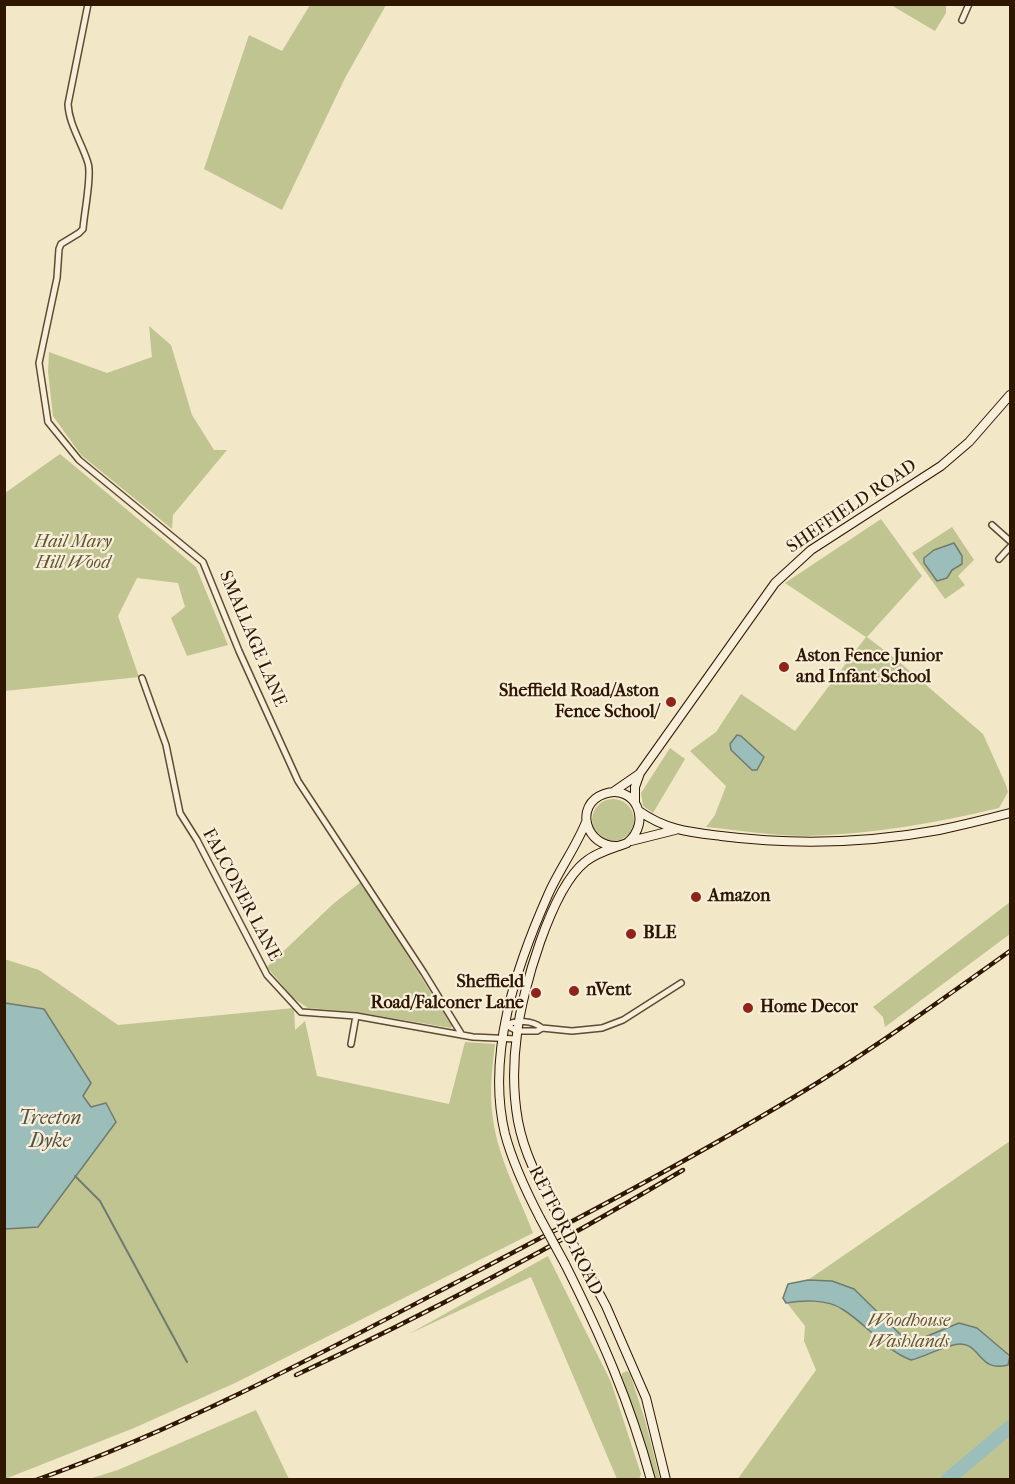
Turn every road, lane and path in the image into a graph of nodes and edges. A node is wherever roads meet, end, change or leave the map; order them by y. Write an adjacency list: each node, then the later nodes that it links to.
1 (88, 4): 24 (street, SMALLAGE LANE)
2 (969, 4): 3 (street)
3 (963, 20)
4 (1011, 395): 10 (main road, SHEFFIELD ROAD)
5 (992, 525): 6 (street)
6 (1011, 541)
7 (1011, 546): 8 (street)
8 (999, 559)
9 (142, 678): 20 (street, FALCONER LANE)
10 (640, 773): 11 (main road, SHEFFIELD ROAD); 12 (main road, SHEFFIELD ROAD)
11 (613, 792): 12 (main road); 15 (main road)
12 (635, 803): 13 (main road)
13 (639, 811): 16 (main road); 17 (main road)
14 (1011, 813): 16 (main road)
15 (586, 822): 18 (main road); 22 (main road, RETFORD ROAD)
16 (675, 830): 17 (main road)
17 (627, 843): 18 (main road)
18 (618, 846): 21 (main road, RETFORD ROAD)
19 (681, 983): 23 (street)
20 (356, 1016): 24 (street, FALCONER LANE); 27 (street)
21 (519, 1021): 22 (street); 23 (street); 25 (main road, RETFORD ROAD)
22 (506, 1025): 25 (street); 26 (main road, RETFORD ROAD)
23 (542, 1028): 25 (street, FALCONER LANE)
24 (462, 1035): 26 (street, FALCONER LANE)
25 (517, 1035): 26 (street, FALCONER LANE); 29 (main road, RETFORD ROAD, bridge)
26 (504, 1038): 28 (main road, RETFORD ROAD, bridge)
27 (351, 1044)
28 (651, 1479)
29 (666, 1479)

